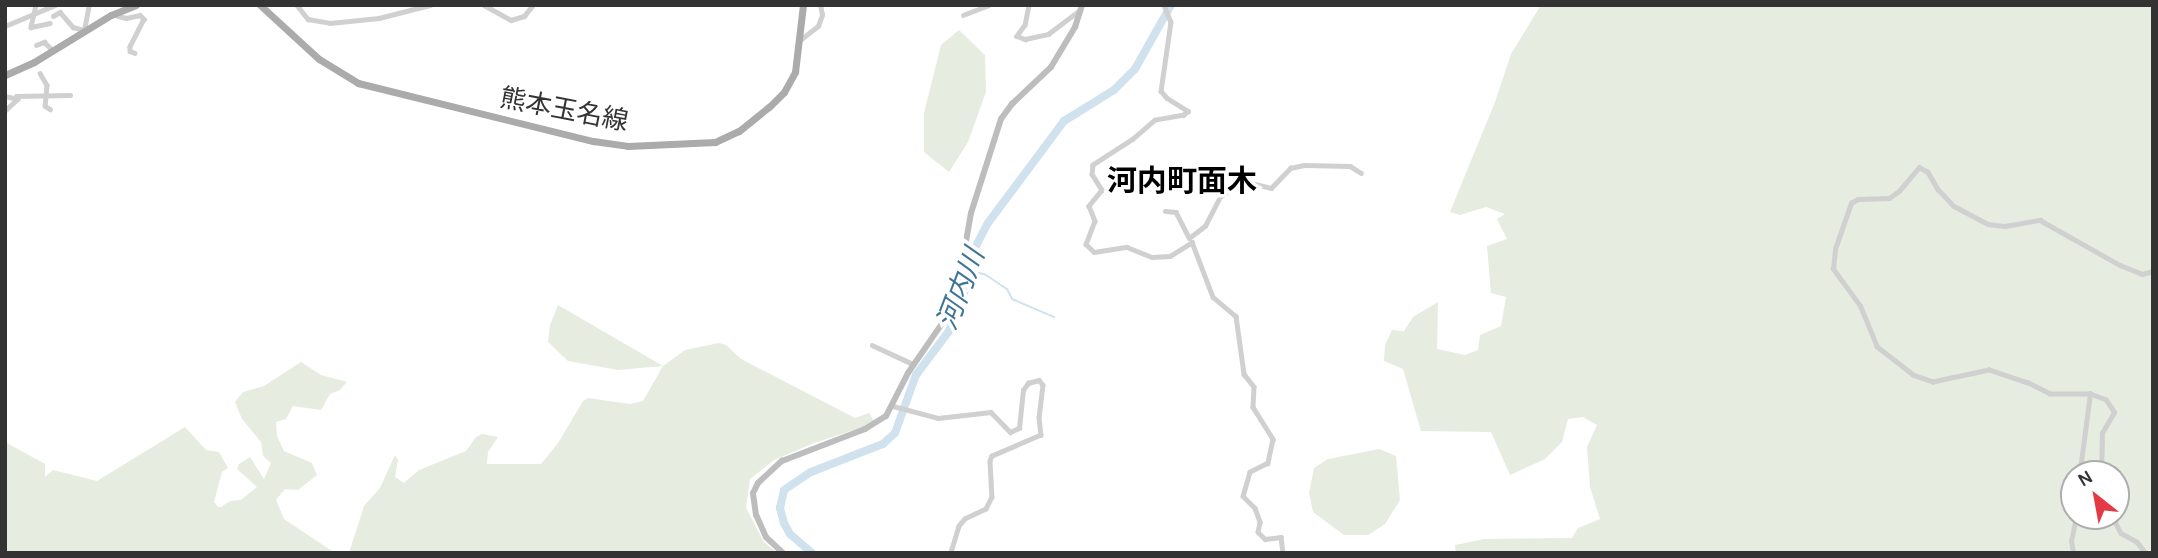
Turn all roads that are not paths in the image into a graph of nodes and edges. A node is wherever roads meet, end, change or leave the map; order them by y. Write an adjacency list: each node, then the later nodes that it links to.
1 (36, 5): 16 (street)
2 (54, 5): 16 (street)
3 (89, 5): 22 (street)
4 (136, 5): 17 (main road)
5 (260, 5): 23 (main road, 熊本玉名線)
6 (297, 5): 7 (street)
7 (430, 5)
8 (484, 5): 9 (street)
9 (533, 5)
10 (803, 5): 23 (main road, 熊本玉名線)
11 (820, 5): 23 (street)
12 (989, 5): 18 (street)
13 (1029, 5): 15 (street)
14 (1164, 6): 37 (street)
15 (1081, 8): 40 (main road)
16 (36, 14): 20 (street); 21 (street)
17 (111, 15): 22 (main road); 26 (street)
18 (963, 15)
19 (53, 16): 22 (street)
20 (50, 23)
21 (5, 26)
22 (84, 30): 25 (main road)
23 (800, 40)
24 (37, 46): 25 (street)
25 (53, 50): 28 (main road)
26 (135, 53)
27 (40, 73): 29 (street)
28 (5, 75)
29 (46, 94): 30 (street); 32 (street); 33 (street)
30 (70, 95)
31 (5, 96): 32 (street)
32 (16, 96): 34 (street)
33 (50, 109)
34 (5, 111)
35 (1361, 173): 37 (street)
36 (1165, 211): 37 (street)
37 (1190, 240): 49 (street)
38 (2153, 271): 41 (street)
39 (872, 345): 40 (street)
40 (913, 364): 42 (main road)
41 (2090, 394): 43 (street); 44 (street)
42 (896, 407): 47 (main road); 48 (street)
43 (2081, 460)
44 (2101, 460)
45 (2073, 530): 50 (street)
46 (2119, 530): 51 (street)
47 (783, 553)
48 (951, 553)
49 (1283, 553)
50 (2073, 553)
51 (2146, 553)

